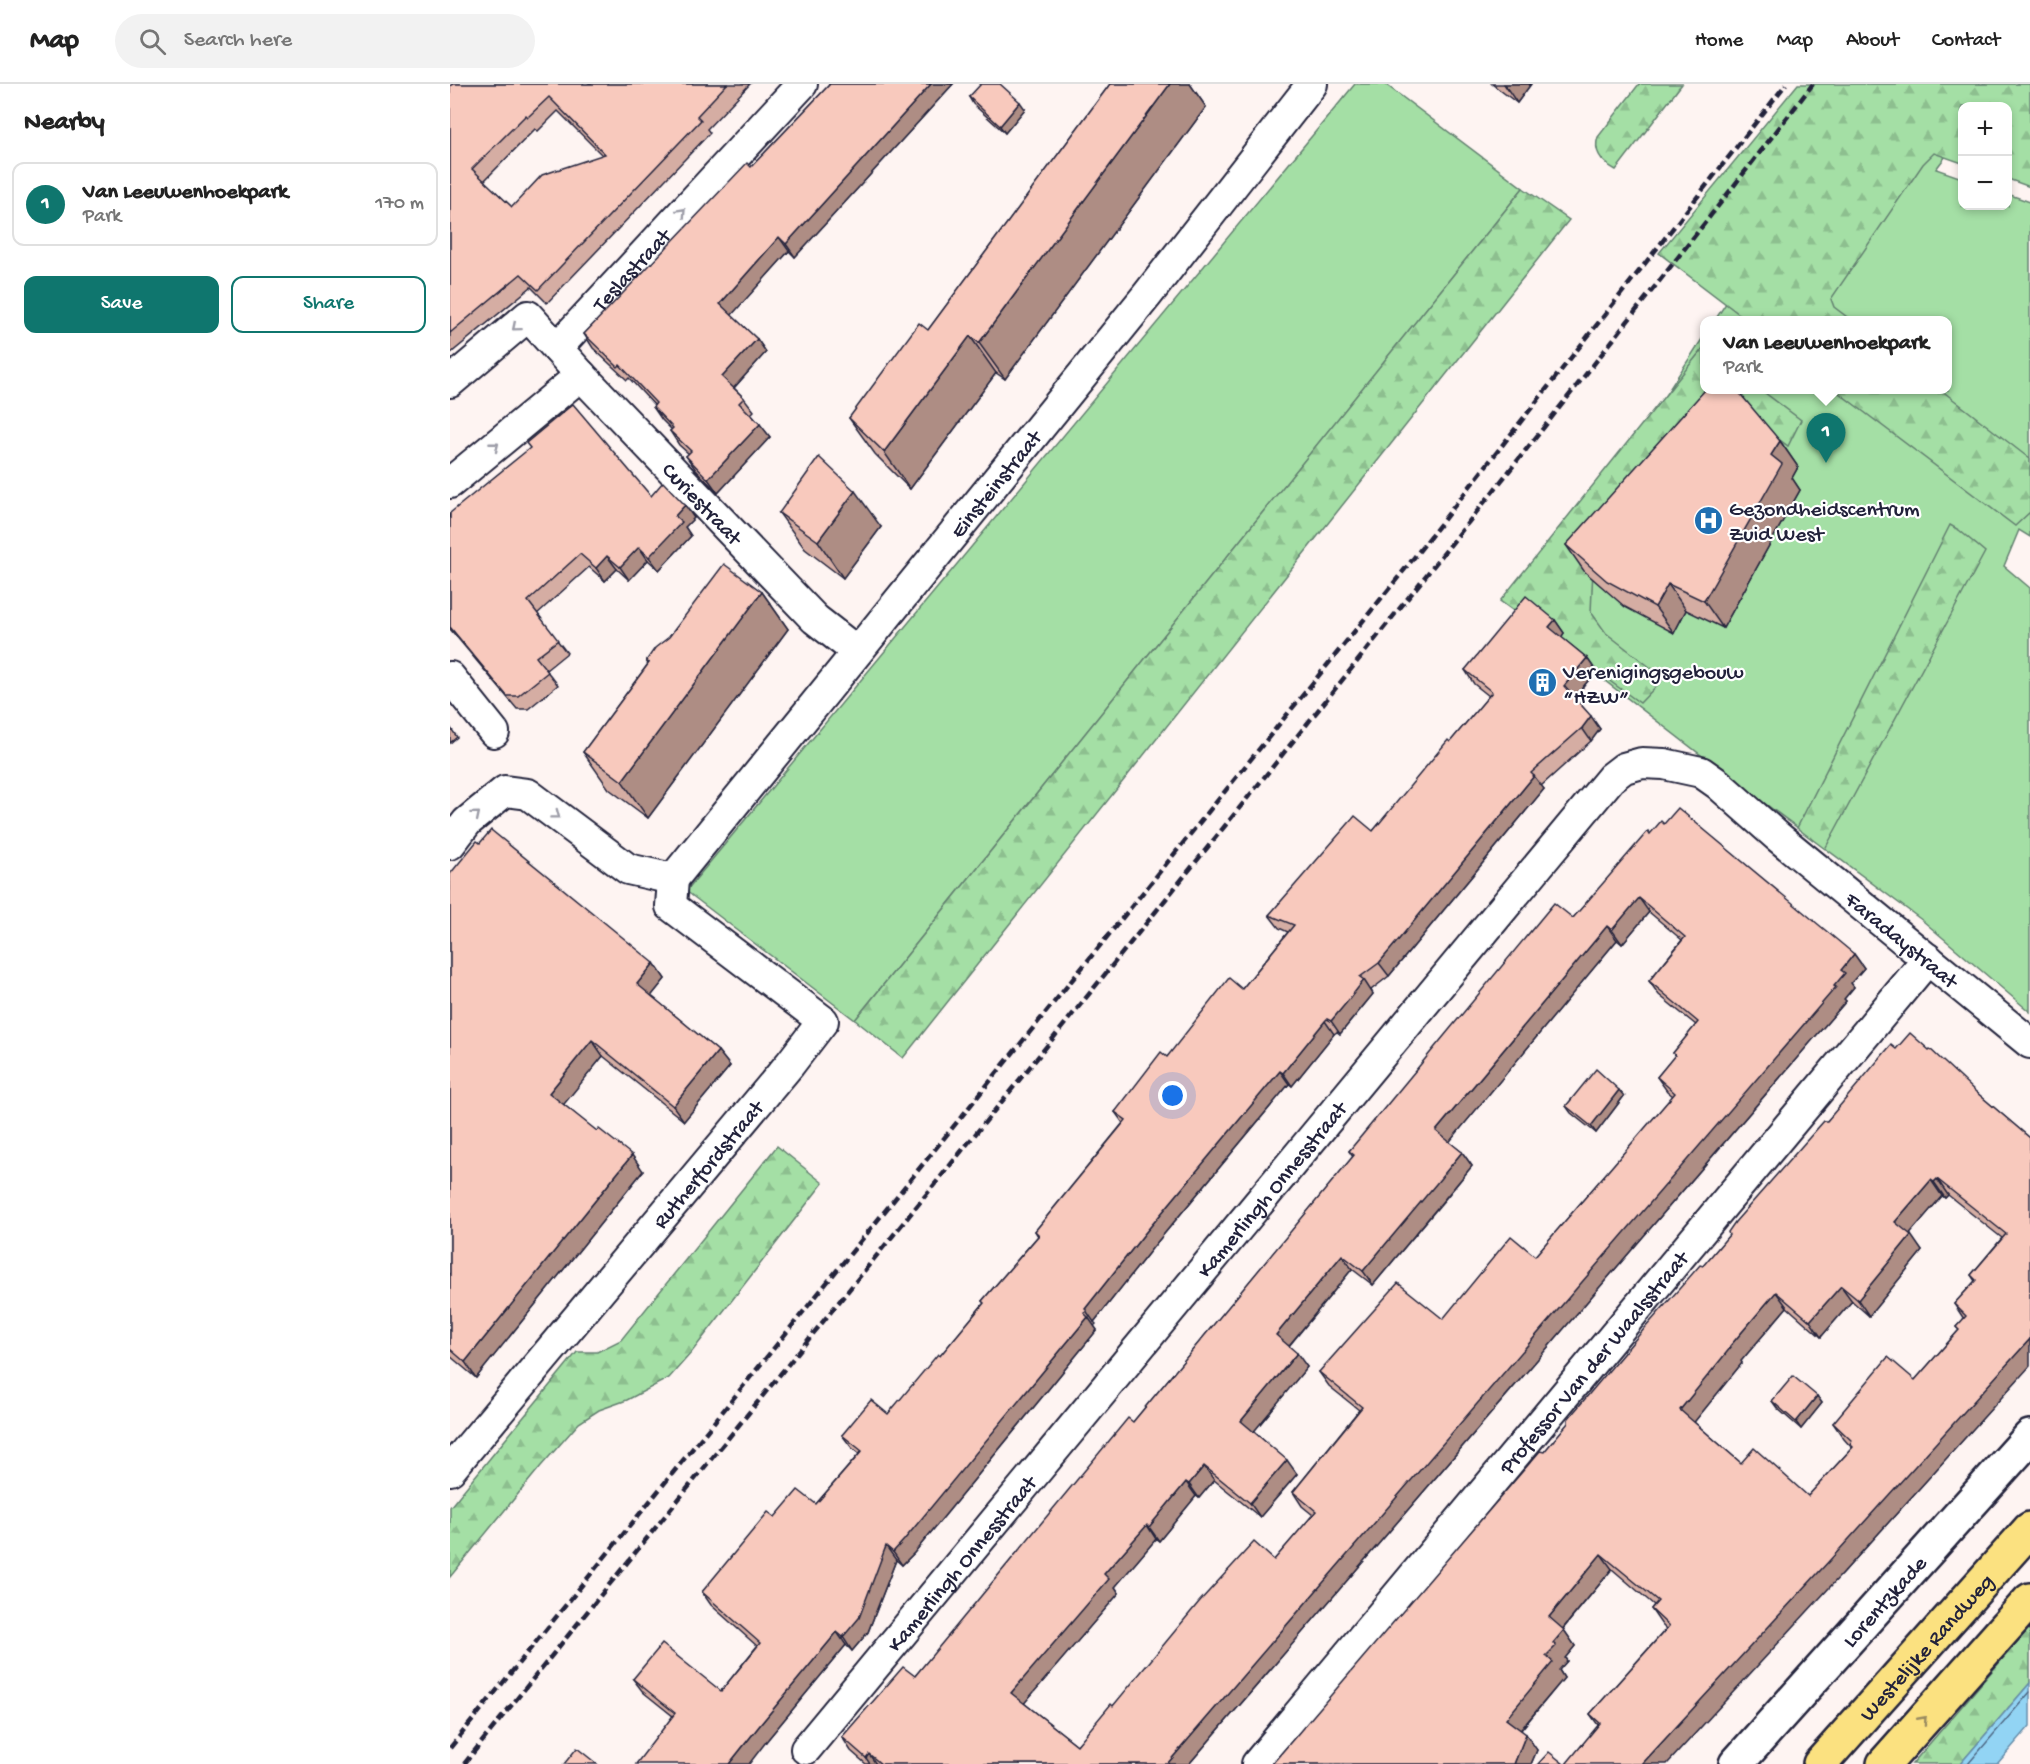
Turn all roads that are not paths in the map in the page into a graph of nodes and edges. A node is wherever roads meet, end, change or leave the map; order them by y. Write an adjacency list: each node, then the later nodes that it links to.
1 (802, 84): 3 (street, Teslastraat, one-way to 1)
2 (1312, 84): 7 (street, Einsteinstraat)
3 (557, 348): 4 (street, Curiestraat); 5 (street, one-way to 5)
4 (581, 375): 6 (street, one-way to 4); 7 (street, Curiestraat)
5 (450, 382)
6 (450, 483)
7 (856, 651): 12 (street, Einsteinstraat)
8 (450, 676): 9 (street)
9 (494, 732)
10 (1777, 836): 13 (street, Faradaystraat); 19 (street, Kamerlingh Onnesstraat)
11 (450, 844): 12 (street, one-way to 12)
12 (673, 879): 16 (street, Rutherfordstraat)
13 (1928, 959): 14 (street, Faradaystraat); 20 (street, Professor Van der Waalsstraat)
14 (2030, 1043)
15 (2030, 1437): 21 (street, Lorentzkade)
16 (450, 1470)
17 (2030, 1529): 22 (main road, Westelijke Randweg)
18 (2030, 1600): 23 (main road, one-way to 18)
19 (809, 1759)
20 (1257, 1764)
21 (1736, 1764)
22 (1821, 1764)
23 (1884, 1764)

